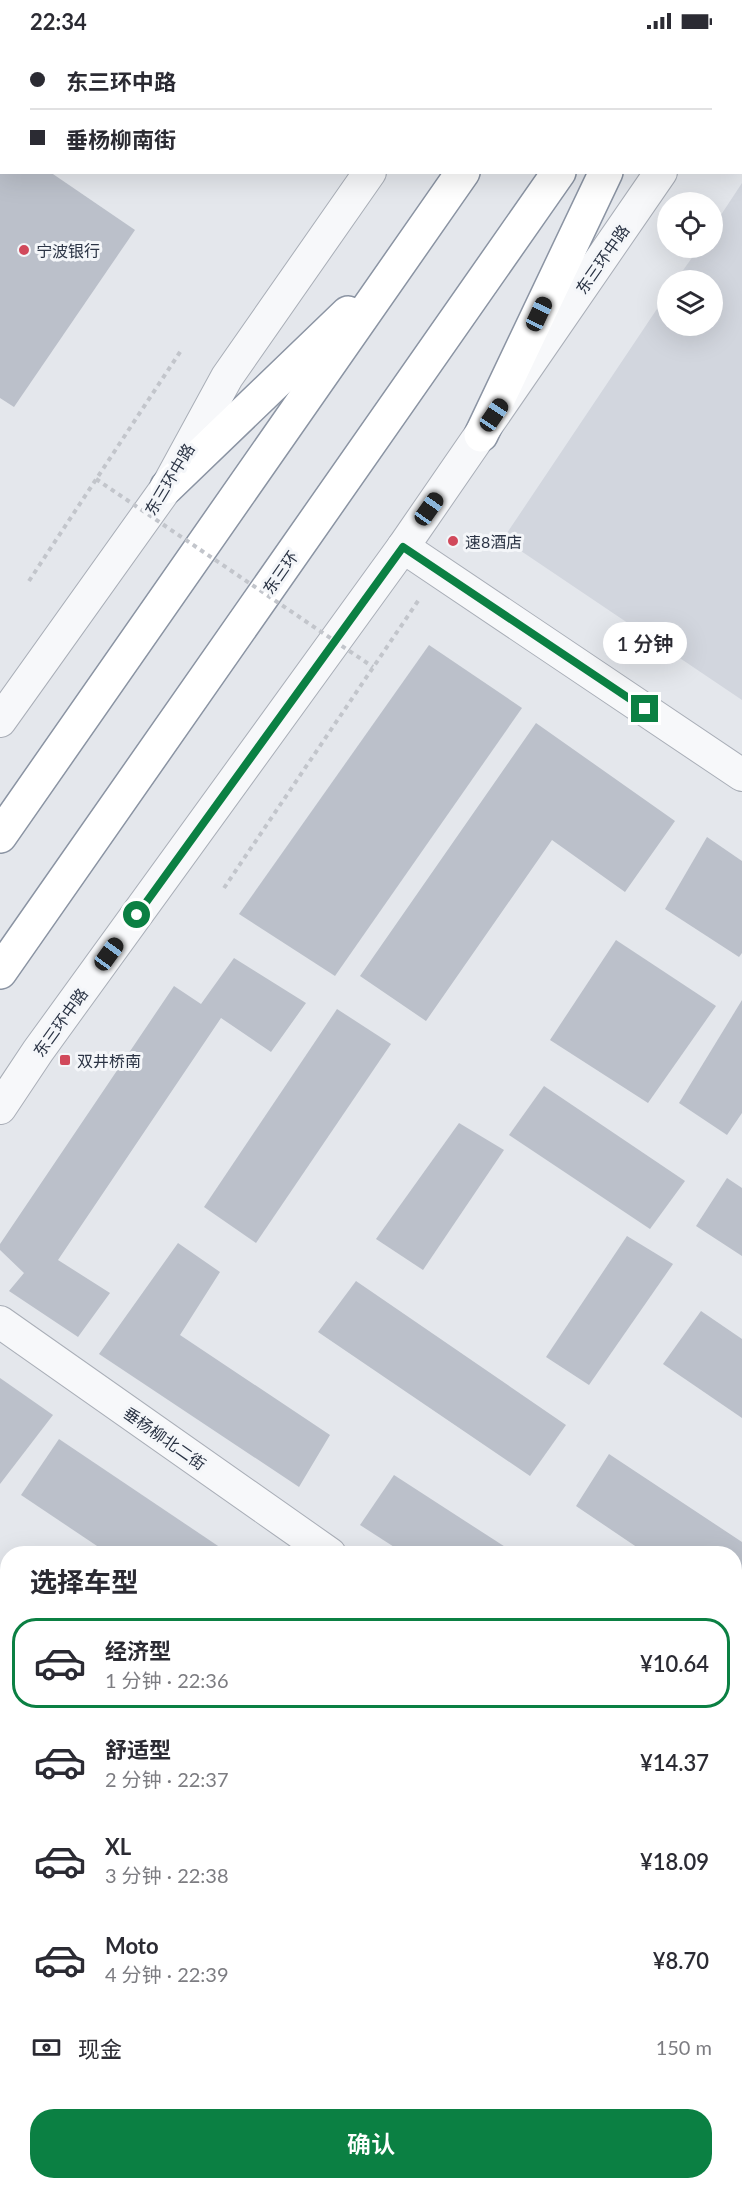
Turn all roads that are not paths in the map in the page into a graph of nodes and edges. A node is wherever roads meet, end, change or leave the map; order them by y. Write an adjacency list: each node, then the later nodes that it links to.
1 (369, 174): 8 (street, 东三环中路)
2 (462, 174): 6 (highway)
3 (558, 174): 13 (highway, 东三环)
4 (605, 174): 7 (highway)
5 (660, 174): 7 (street, 东三环中路)
6 (401, 261): 8 (highway); 12 (highway)
7 (481, 435): 9 (street, 东三环中路)
8 (167, 487): 10 (street, 东三环中路)
9 (403, 547): 11 (street); 14 (street, 东三环中路)
10 (0, 721)
11 (742, 775)
12 (0, 836)
13 (0, 972)
14 (0, 1108)
15 (0, 1322): 16 (street, 垂杨柳北二街)
16 (319, 1546)

